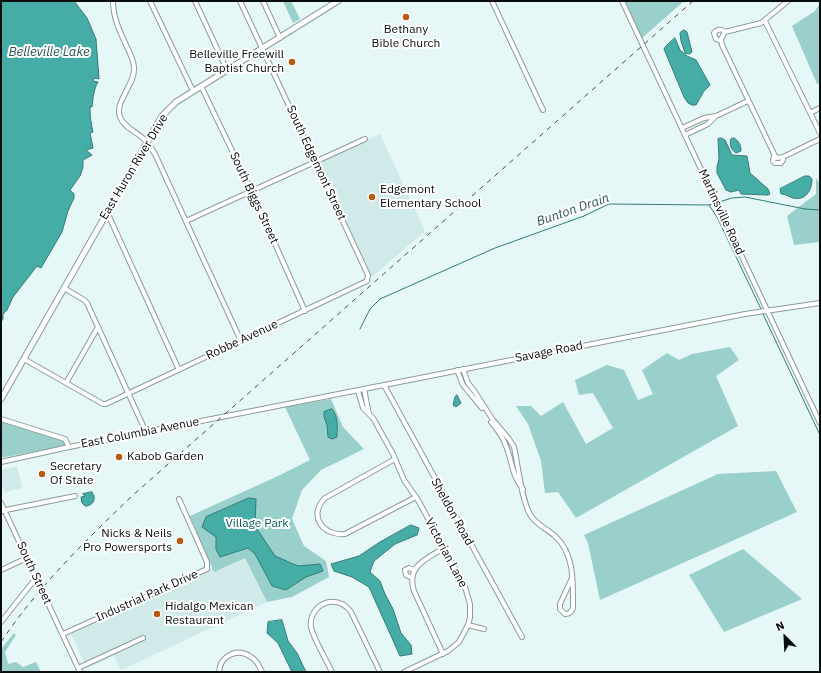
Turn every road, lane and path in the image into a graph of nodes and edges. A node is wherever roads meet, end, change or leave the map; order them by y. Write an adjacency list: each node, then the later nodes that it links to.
1 (113, 1): 28 (street)
2 (150, 1): 17 (street)
3 (195, 1): 15 (street)
4 (240, 1): 14 (street, South Edgemont Street)
5 (263, 1): 12 (street)
6 (338, 1): 12 (main road, East Huron River Drive)
7 (492, 1): 20 (street)
8 (622, 1): 23 (street, Martinsville Road)
9 (788, 1): 10 (street)
10 (765, 21): 11 (street); 21 (street)
11 (725, 32): 13 (street); 13 (street)
12 (280, 38): 14 (main road, East Huron River Drive)
13 (721, 41): 18 (street)
14 (262, 48): 15 (main road, East Huron River Drive); 29 (street, South Edgemont Street)
15 (227, 70): 16 (main road, East Huron River Drive)
16 (201, 86): 17 (main road, East Huron River Drive); 30 (street, South Biggs Street)
17 (193, 92): 28 (main road, East Huron River Drive)
18 (748, 101): 22 (street); 27 (street)
19 (820, 108): 21 (street)
20 (543, 110)
21 (810, 112): 24 (street)
22 (716, 116): 23 (street); 25 (street)
23 (682, 128): 25 (street, Martinsville Road)
24 (820, 133)
25 (685, 135): 36 (street, Martinsville Road)
26 (365, 139): 29 (street)
27 (820, 139)
28 (147, 142): 31 (main road, East Huron River Drive); 32 (street)
29 (315, 162): 30 (street); 33 (street, South Edgemont Street)
30 (251, 192): 32 (street); 37 (street, South Biggs Street)
31 (107, 212): 34 (main road, East Huron River Drive); 42 (street)
32 (186, 221): 39 (street)
33 (368, 279): 37 (street, Robbe Avenue)
34 (64, 288): 38 (street); 40 (main road, East Huron River Drive)
35 (820, 303): 36 (street, Savage Road)
36 (767, 310): 41 (street, Savage Road); 54 (street, Martinsville Road)
37 (305, 311): 39 (street, Robbe Avenue)
38 (98, 327): 44 (street); 48 (street)
39 (241, 341): 42 (street, Robbe Avenue)
40 (24, 359): 44 (street); 49 (main road, East Huron River Drive)
41 (464, 369): 43 (street, Savage Road); 52 (street)
42 (179, 370): 48 (street, Robbe Avenue)
43 (457, 370): 45 (street, Savage Road); 52 (street)
44 (66, 383): 48 (street, Robbe Avenue)
45 (384, 385): 46 (street, Savage Road); 78 (street, Sheldon Road)
46 (364, 389): 47 (street, Savage Road); 51 (street, Victorian Lane)
47 (358, 390): 50 (street, Savage Road); 51 (street, Victorian Lane)
48 (128, 394): 55 (street)
49 (1, 399)
50 (279, 406): 55 (street, East Columbia Avenue)
51 (369, 414): 58 (street, Victorian Lane)
52 (487, 414): 57 (street); 59 (street)
53 (1, 419): 56 (street)
54 (820, 423)
55 (146, 432): 56 (street, East Columbia Avenue)
56 (70, 447): 60 (street, East Columbia Avenue)
57 (516, 458): 59 (street); 61 (street)
58 (395, 459): 63 (street, Victorian Lane); 63 (street)
59 (510, 459): 61 (street)
60 (1, 462)
61 (523, 489): 73 (street)
62 (75, 496): 66 (street)
63 (416, 497): 67 (street, Victorian Lane)
64 (179, 499): 77 (street, Industrial Park Drive)
65 (1, 503): 66 (street, South Street)
66 (3, 510): 68 (street, South Street)
67 (444, 548): 70 (street); 75 (street, Victorian Lane)
68 (27, 558): 69 (street); 71 (street, South Street)
69 (1, 570)
70 (415, 570): 72 (street); 72 (street)
71 (36, 578): 74 (street); 77 (street, South Street)
72 (412, 578): 80 (street)
73 (572, 578): 73 (street)
74 (1, 622)
75 (468, 625): 76 (street); 80 (street, Victorian Lane)
76 (484, 629)
77 (63, 634): 81 (street, South Street)
78 (522, 637)
79 (143, 638): 81 (street)
80 (443, 654): 86 (street, Victorian Lane)
81 (79, 670)
82 (219, 672): 83 (street)
83 (262, 672)
84 (332, 672): 85 (street)
85 (380, 672)
86 (404, 672)

